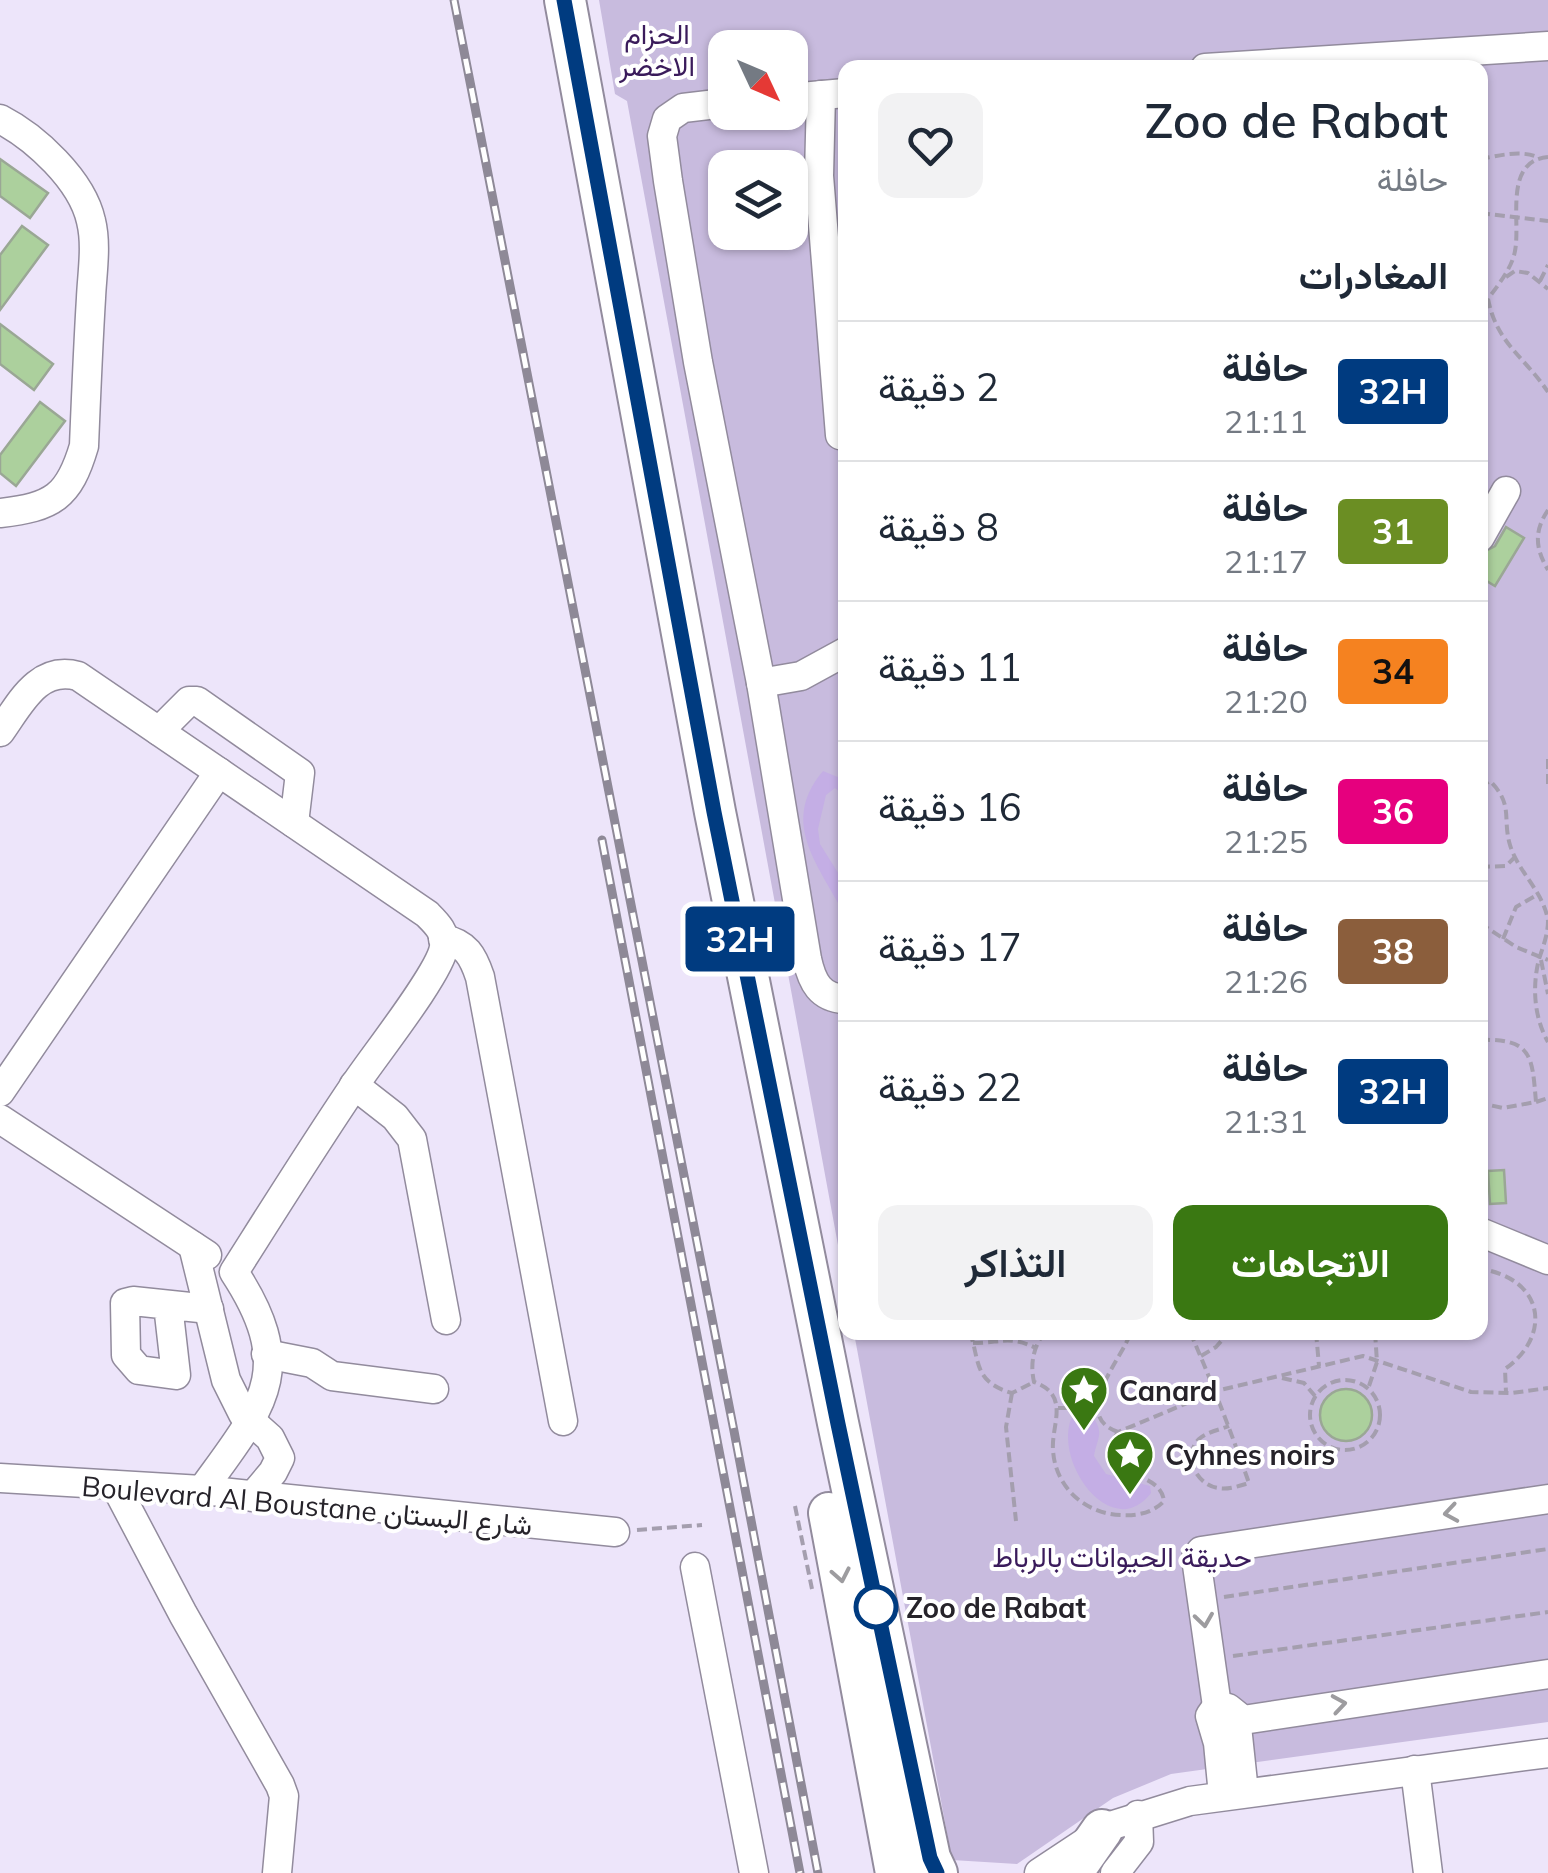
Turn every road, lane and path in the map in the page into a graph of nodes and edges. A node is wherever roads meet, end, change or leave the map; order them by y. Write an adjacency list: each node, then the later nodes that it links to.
1 (547, 0): 110 (highway, one-way to 110)
2 (564, 0): 118 (highway)
3 (1548, 46): 4 (street)
4 (1329, 60)
5 (833, 94): 6 (street); 22 (street)
6 (808, 96)
7 (708, 105): 29 (street)
8 (0, 119): 25 (street)
9 (1548, 157): 11 (path)
10 (1488, 158): 11 (path)
11 (1539, 158): 13 (path)
12 (1488, 214): 13 (path)
13 (1518, 217): 14 (path); 17 (path)
14 (1548, 221)
15 (1546, 267): 16 (path); 18 (path)
16 (1528, 273): 17 (path); 18 (path)
17 (1502, 280): 20 (path)
18 (1540, 281): 19 (path)
19 (1548, 290)
20 (1488, 300): 21 (path)
21 (1548, 392)
22 (838, 409)
23 (1506, 492): 26 (street)
24 (1548, 510): 27 (path)
25 (0, 513)
26 (1488, 523)
27 (1548, 570)
28 (838, 656): 29 (street)
29 (761, 683): 46 (street)
30 (159, 731): 31 (street); 33 (street); 36 (street)
31 (0, 732)
32 (1548, 759): 35 (path)
33 (218, 772): 36 (street); 50 (street)
34 (1488, 782): 37 (path)
35 (1548, 785)
36 (294, 823): 41 (street)
37 (1515, 856): 38 (path); 39 (path)
38 (1488, 867)
39 (1537, 894): 42 (path); 43 (path)
40 (1488, 929): 42 (path)
41 (444, 939): 49 (street); 88 (street)
42 (1503, 939): 43 (path)
43 (1540, 957): 44 (path); 45 (path); 48 (path)
44 (1548, 960)
45 (1548, 994)
46 (838, 997)
47 (1488, 1041): 52 (path)
48 (1548, 1042)
49 (354, 1085): 59 (street); 62 (street)
50 (0, 1092)
51 (1548, 1098): 52 (path)
52 (1536, 1102): 53 (path)
53 (1488, 1105)
54 (0, 1119): 56 (street)
55 (1488, 1235): 57 (street)
56 (193, 1246): 59 (street); 61 (street)
57 (1548, 1260)
58 (1491, 1271): 84 (path)
59 (234, 1272): 73 (street)
60 (168, 1304): 61 (street)
61 (210, 1309): 89 (street)
62 (446, 1320)
63 (989, 1340): 71 (path)
64 (1018, 1340): 72 (path)
65 (1040, 1340): 72 (path)
66 (1128, 1340): 87 (path)
67 (1193, 1340): 74 (path)
68 (1222, 1340): 74 (path)
69 (1316, 1340): 76 (path)
70 (1376, 1340): 75 (path)
71 (974, 1342): 83 (path)
72 (1036, 1348): 78 (path)
73 (266, 1354): 81 (street); 89 (street)
74 (1200, 1356): 82 (path)
75 (1378, 1362): 76 (path); 79 (path); 84 (path)
76 (1318, 1366): 77 (path)
77 (1278, 1377): 82 (path); 85 (path)
78 (1034, 1382): 83 (path); 86 (path)
79 (1368, 1388): 85 (path); 85 (path)
80 (1548, 1388): 84 (path)
81 (434, 1390)
82 (1216, 1390): 90 (path); 91 (path)
83 (1012, 1393): 98 (path)
84 (1506, 1393)
85 (1316, 1396)
86 (1058, 1408): 87 (path); 91 (path)
87 (1097, 1408): 91 (path)
88 (563, 1421)
89 (251, 1423): 94 (street); 95 (street)
90 (1229, 1426): 90 (path)
91 (1118, 1432)
92 (0, 1478): 93 (street, Boulevard Al Boustane شارع البستان)
93 (115, 1485): 94 (street, Boulevard Al Boustane شارع البستان); 114 (street)
94 (202, 1490): 95 (street, Boulevard Al Boustane شارع البستان)
95 (252, 1497): 100 (street, Boulevard Al Boustane شارع البستان)
96 (1548, 1500): 108 (street, one-way to 108)
97 (795, 1506): 104 (path)
98 (1016, 1520)
99 (702, 1524): 100 (path)
100 (615, 1532)
101 (1548, 1549): 103 (path)
102 (695, 1567): 115 (street)
103 (1215, 1598)
104 (814, 1600)
105 (1548, 1612): 106 (path)
106 (1223, 1658)
107 (1548, 1674): 108 (street, one-way to 107)
108 (1226, 1714): 112 (street)
109 (1548, 1753): 111 (street)
110 (875, 1759): 116 (highway); 117 (highway)
111 (1415, 1770): 112 (street); 121 (street)
112 (1234, 1794): 113 (street)
113 (1088, 1849): 119 (street); 120 (street)
114 (277, 1873)
115 (754, 1873)
116 (896, 1873)
117 (918, 1873)
118 (937, 1873)
119 (1039, 1873)
120 (1115, 1873)
121 (1428, 1873)

